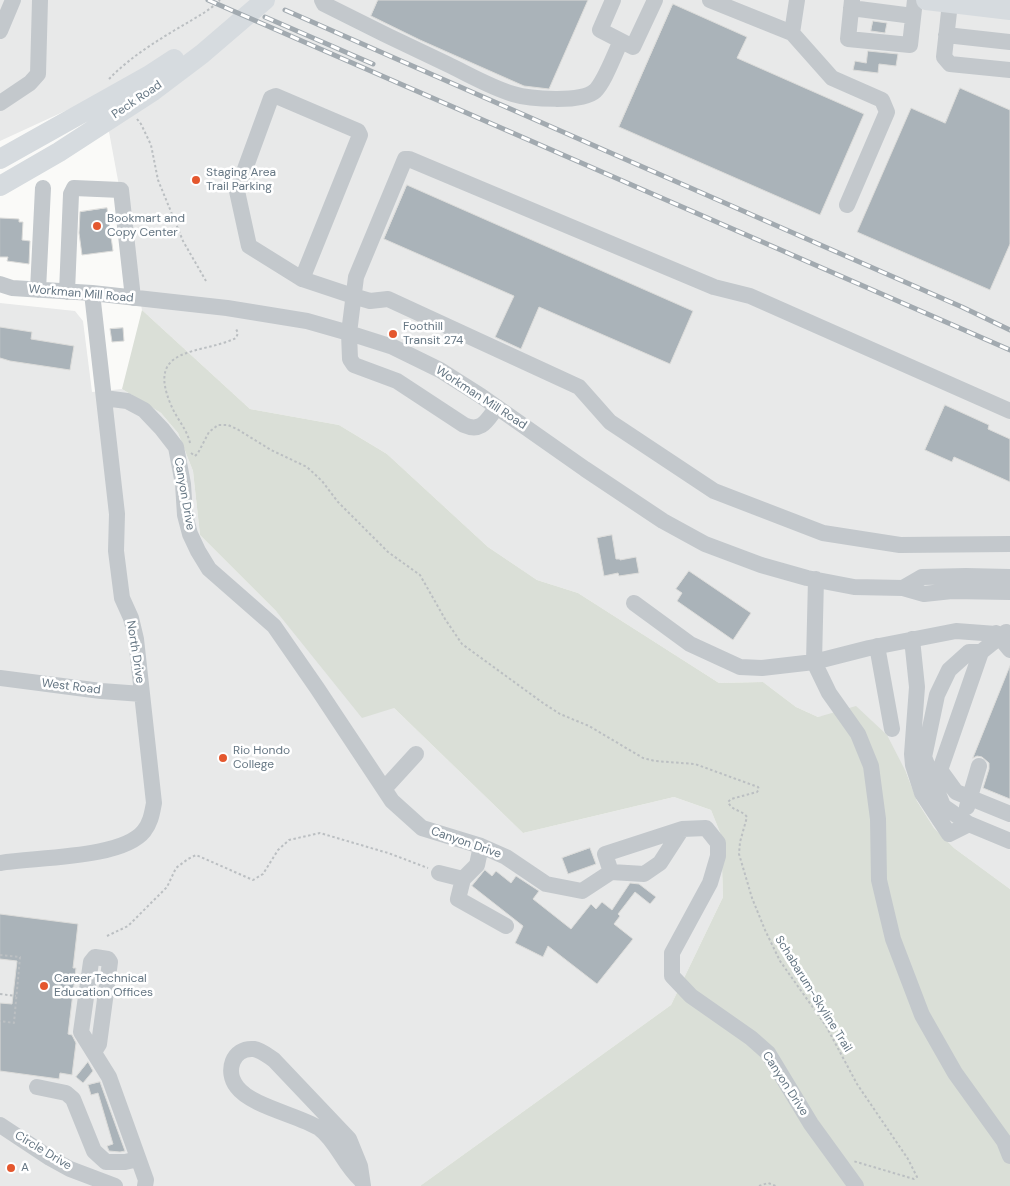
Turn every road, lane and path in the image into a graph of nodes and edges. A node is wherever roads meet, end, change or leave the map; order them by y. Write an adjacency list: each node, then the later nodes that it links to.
1 (13, 0): 15 (street)
2 (40, 0): 22 (street)
3 (220, 0): 21 (path)
4 (246, 0): 24 (main road, Peck Road)
5 (264, 0): 25 (main road, Peck Road)
6 (322, 0): 18 (street)
7 (613, 0): 18 (street)
8 (655, 0): 18 (street)
9 (710, 0): 16 (street)
10 (797, 0): 16 (street)
11 (938, 1): 13 (main road); 17 (street)
12 (851, 4): 14 (street); 14 (street)
13 (1005, 6)
14 (914, 8)
15 (0, 31)
16 (792, 33): 27 (street)
17 (946, 35): 19 (street); 20 (street)
18 (621, 41)
19 (1010, 42)
20 (1010, 70)
21 (106, 82)
22 (0, 103)
23 (134, 115): 29 (path)
24 (0, 159)
25 (0, 186)
26 (43, 188): 31 (street)
27 (847, 205)
28 (302, 279): 28 (street); 34 (street)
29 (206, 281)
30 (0, 284): 31 (street, Workman Mill Road)
31 (38, 290): 32 (street, Workman Mill Road)
32 (67, 292): 33 (street, Workman Mill Road); 35 (street)
33 (92, 293): 35 (street, Workman Mill Road); 38 (street, North Drive)
34 (353, 296): 37 (street); 40 (street); 41 (street)
35 (133, 298): 37 (street, Workman Mill Road)
36 (236, 329): 78 (path, Schabarum-Skyline Trail)
37 (349, 333): 39 (street, Workman Mill Road); 39 (street)
38 (104, 398): 53 (street, North Drive); 57 (street, Canyon Drive)
39 (497, 407): 43 (street, Workman Mill Road)
40 (1010, 411)
41 (1010, 544)
42 (1010, 577): 44 (street, Workman Mill Road)
43 (816, 579): 44 (street, Workman Mill Road); 51 (street)
44 (903, 588): 45 (street, Workman Mill Road)
45 (1010, 592)
46 (634, 603): 51 (street)
47 (1003, 637): 48 (street); 50 (street)
48 (912, 639): 49 (street); 59 (street)
49 (877, 646): 51 (street); 54 (street)
50 (981, 652): 58 (street); 59 (street)
51 (814, 662): 76 (street)
52 (0, 678): 53 (street, West Road)
53 (142, 694): 63 (street, North Drive)
54 (892, 729)
55 (416, 754): 57 (street)
56 (979, 766): 59 (street)
57 (384, 789): 62 (street, Canyon Drive)
58 (1010, 814)
59 (967, 819): 61 (street)
60 (682, 829): 64 (street); 64 (street); 84 (street, Canyon Drive)
61 (1010, 841)
62 (481, 846): 64 (street, Canyon Drive); 66 (street)
63 (0, 863)
64 (611, 872)
65 (439, 873): 66 (street); 68 (path)
66 (463, 879): 67 (street)
67 (506, 926)
68 (107, 936)
69 (0, 956): 71 (path)
70 (0, 994): 71 (path)
71 (16, 996): 72 (path)
72 (0, 1020)
73 (94, 1052): 73 (street); 77 (street)
74 (37, 1087): 77 (street)
75 (0, 1125): 80 (street, Circle Drive)
76 (1010, 1156)
77 (138, 1159): 81 (street)
78 (847, 1160)
79 (362, 1184): 79 (street)
80 (115, 1186)
81 (145, 1186)
82 (759, 1186): 83 (path)
83 (776, 1186)
84 (856, 1186)

